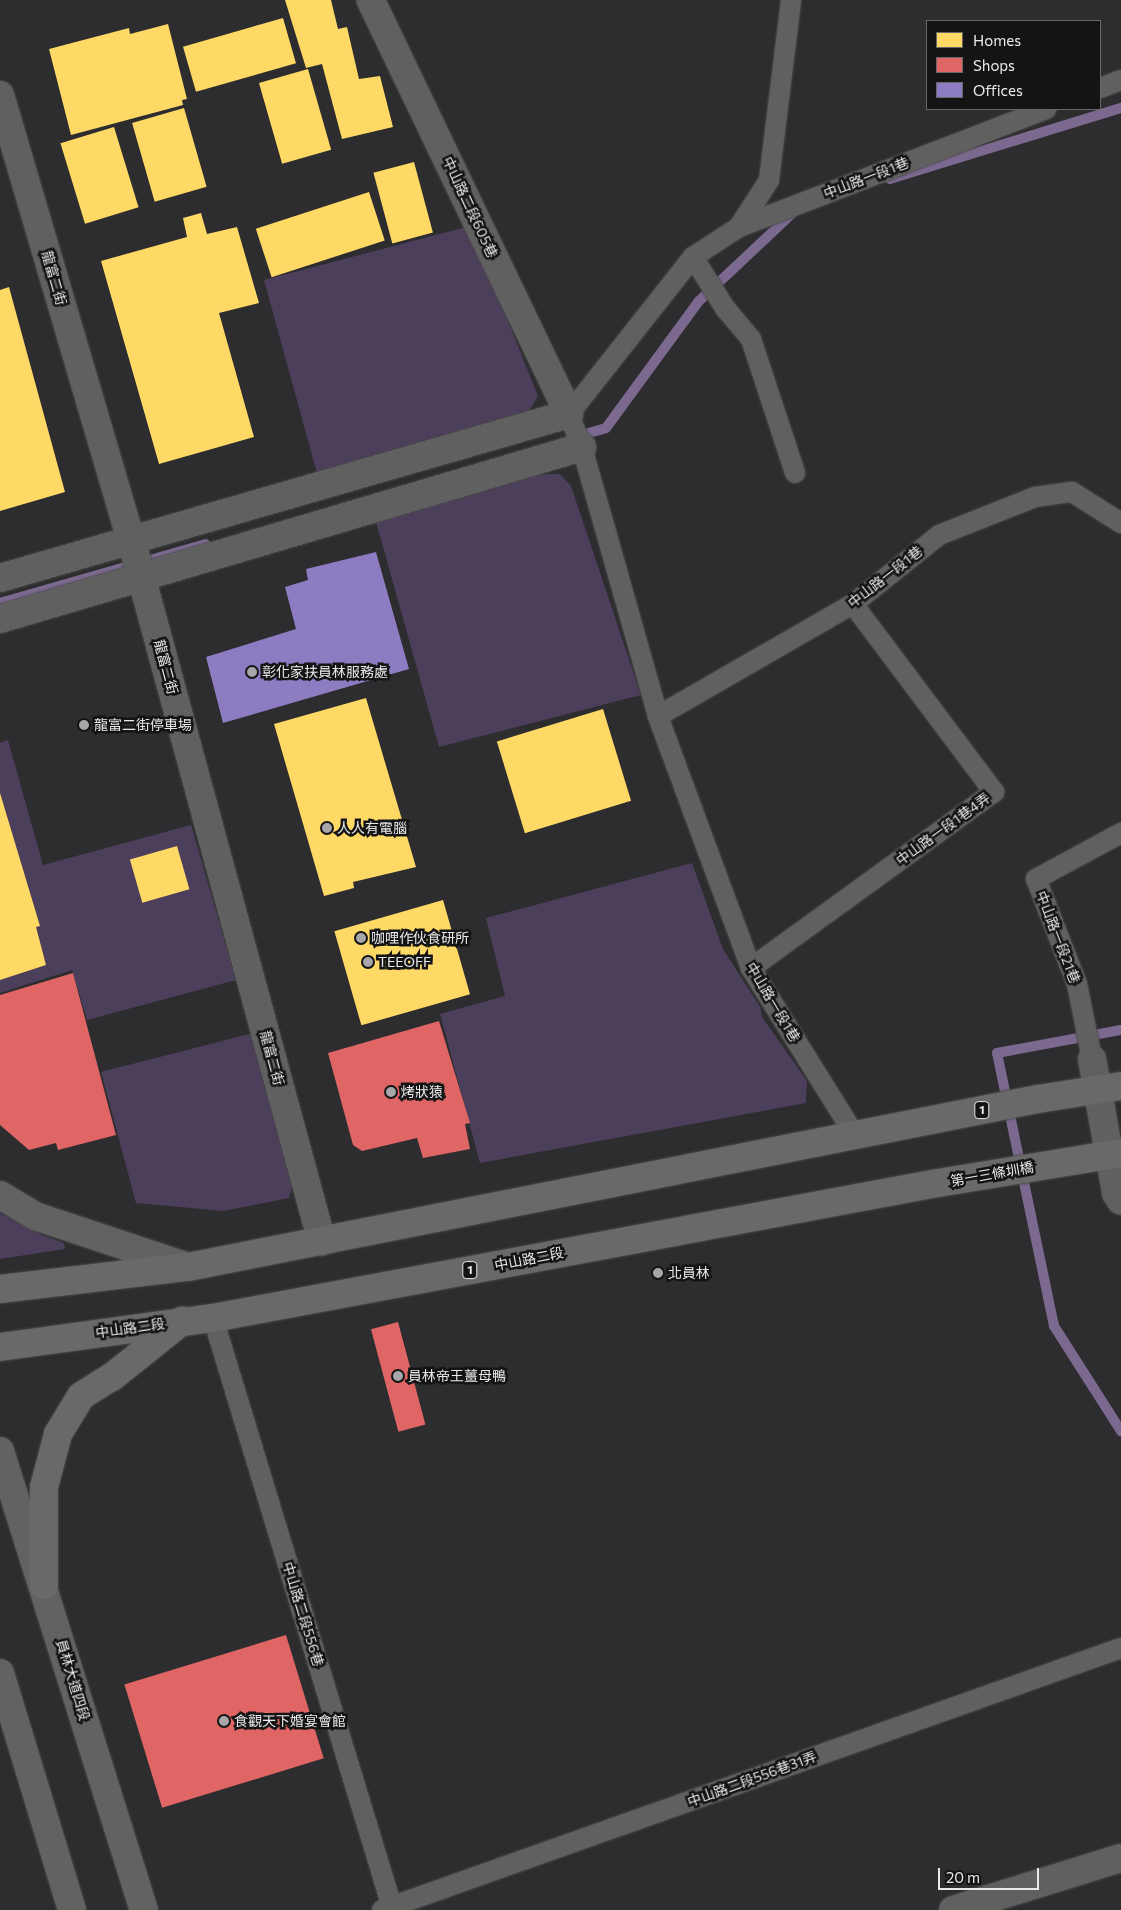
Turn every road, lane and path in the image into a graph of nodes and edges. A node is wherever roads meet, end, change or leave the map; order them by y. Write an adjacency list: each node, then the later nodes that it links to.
1 (371, 0): 9 (street, 中山路二段605巷)
2 (791, 0): 7 (lane)
3 (1121, 80): 4 (lane)
4 (1101, 88)
5 (0, 95): 13 (street, 龍富二街)
6 (1043, 110): 7 (lane, 中山路一段1巷)
7 (739, 226): 8 (lane, 中山路一段1巷)
8 (693, 257): 9 (lane, 中山路一段1巷); 11 (lane)
9 (569, 414): 10 (lane, 中山路一段1巷); 13 (street)
10 (582, 447): 14 (street); 18 (lane, 中山路一段1巷)
11 (795, 473)
12 (1121, 523): 16 (lane, 中山路一段1巷)
13 (131, 539): 14 (street, 龍富二街); 15 (street)
14 (141, 575): 17 (street); 28 (street, 龍富二街)
15 (0, 578)
16 (853, 604): 18 (lane, 中山路一段1巷); 20 (lane, 中山路一段1巷4弄)
17 (0, 619)
18 (658, 716): 20 (lane, 中山路一段1巷)
19 (1121, 833): 21 (lane, 中山路一段21巷)
20 (751, 968): 23 (lane, 中山路一段1巷)
21 (1092, 1059): 22 (street, 中山路一段21巷)
22 (1110, 1088): 23 (main road, 1); 24 (street, 中山路一段21巷)
23 (856, 1137): 28 (main road, 1)
24 (1115, 1154): 25 (main road, 第一三條圳橋 / 1); 27 (street, 中山路一段21巷)
25 (938, 1183): 31 (main road, 中山路二段 / 1)
26 (0, 1195): 29 (main road)
27 (1121, 1201)
28 (322, 1242): 29 (main road, 1)
29 (188, 1267): 30 (main road, 1)
30 (0, 1289)
31 (213, 1318): 32 (main road, 中山路二段 / 1); 39 (lane, 中山路二段556巷)
32 (185, 1319): 33 (main road, 中山路二段 / 1); 35 (main road)
33 (0, 1347)
34 (0, 1451): 35 (main road, 員林大道四段)
35 (44, 1585): 41 (main road, 員林大道四段)
36 (1121, 1648): 39 (lane, 中山路二段556巷31弄)
37 (0, 1674): 40 (main road)
38 (1121, 1858): 42 (street)
39 (389, 1909)
40 (72, 1910)
41 (144, 1910)
42 (953, 1910)

